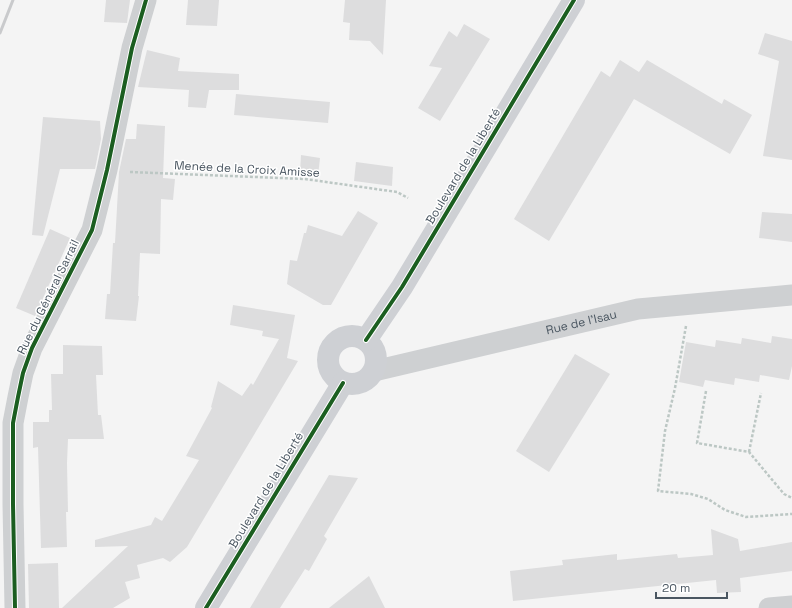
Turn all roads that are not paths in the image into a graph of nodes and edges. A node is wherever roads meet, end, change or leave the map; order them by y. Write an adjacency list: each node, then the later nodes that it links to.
1 (146, 0): 8 (street, Rue du Général Sarrail)
2 (574, 0): 4 (main road, Boulevard de la Liberté)
3 (792, 295): 5 (street, Rue de l'Isau)
4 (366, 340): 5 (main road); 6 (main road)
5 (374, 371): 6 (main road)
6 (343, 383): 9 (main road, Boulevard de la Liberté)
7 (792, 606): 10 (street)
8 (16, 608)
9 (206, 608)
10 (769, 608)

